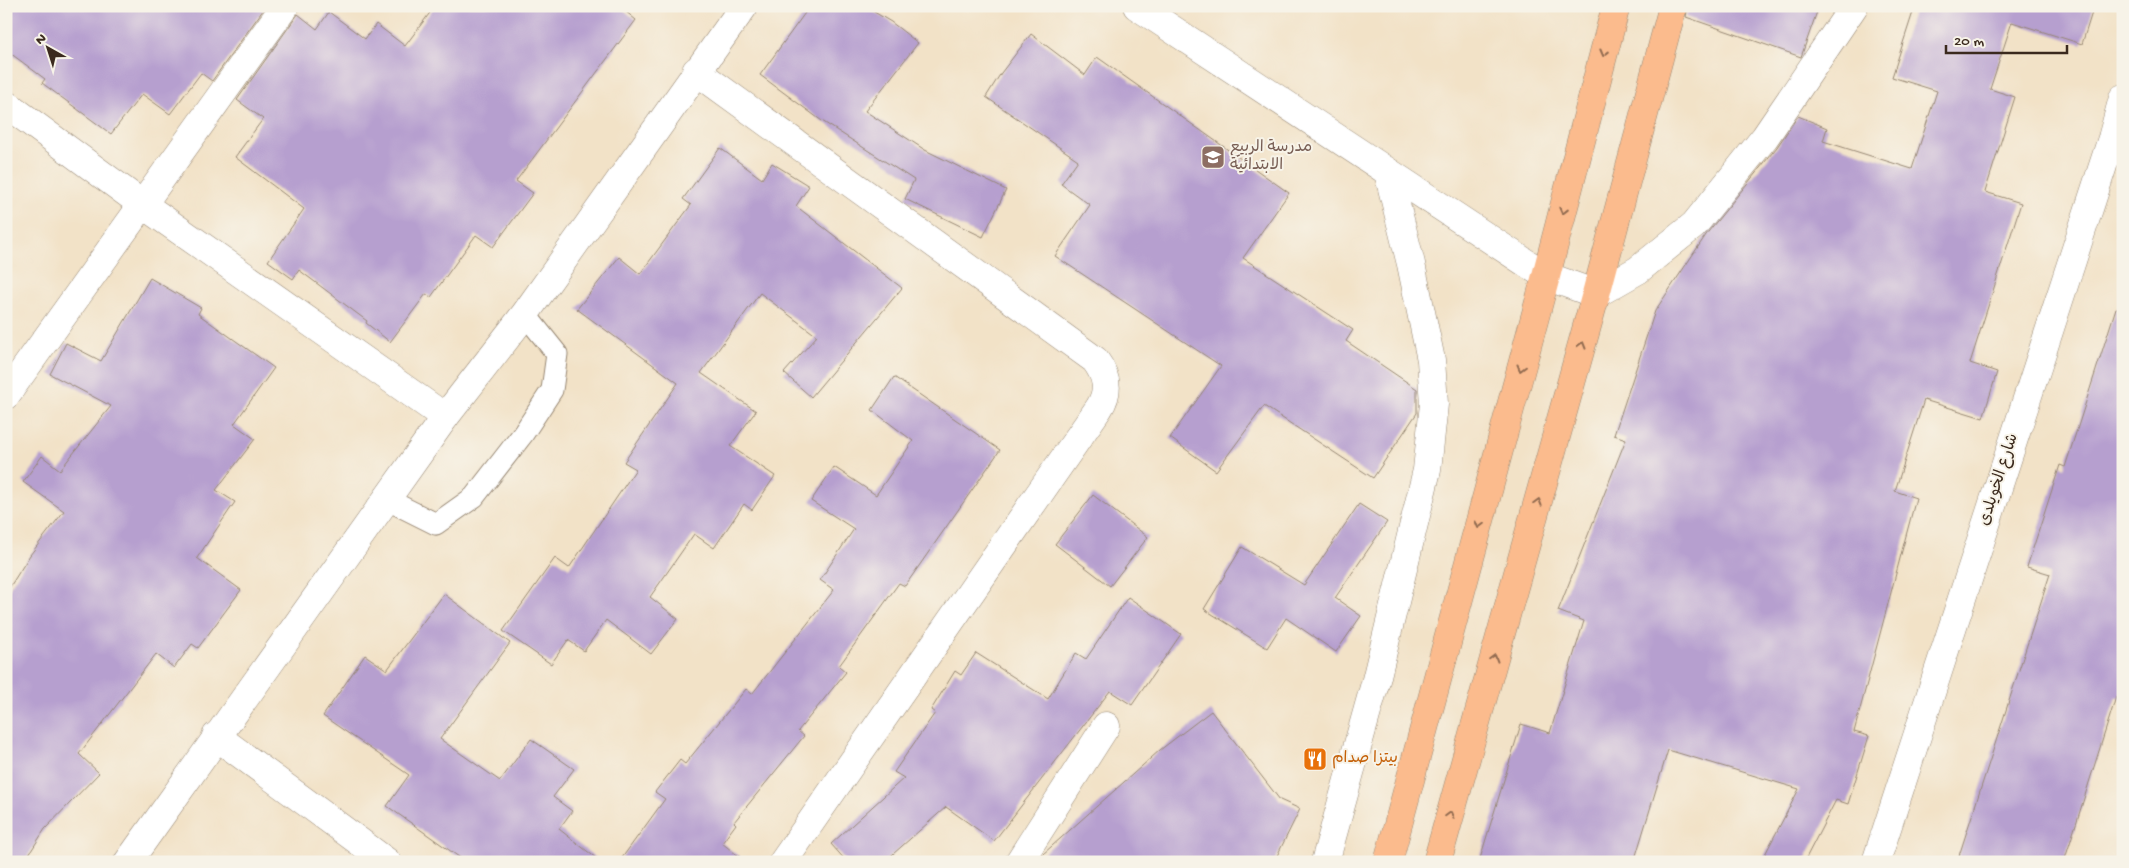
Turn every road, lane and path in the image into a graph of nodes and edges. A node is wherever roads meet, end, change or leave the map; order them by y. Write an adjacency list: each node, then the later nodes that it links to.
1 (285, 6): 12 (street)
2 (744, 6): 7 (street)
3 (1137, 6): 11 (street)
4 (1616, 6): 13 (main road, one-way to 13)
5 (1673, 6): 14 (main road)
6 (1854, 6): 14 (street)
7 (696, 71): 15 (street); 23 (street)
8 (2123, 98): 10 (street, شارع الخويلدى)
9 (6, 104): 12 (street)
10 (2117, 139): 28 (street, شارع الخويلدى)
11 (1388, 172): 13 (street); 25 (street)
12 (142, 204): 16 (street); 17 (street)
13 (1546, 276): 14 (street); 26 (main road, one-way to 26)
14 (1596, 294): 27 (main road, one-way to 14)
15 (525, 314): 17 (street); 18 (lane)
16 (6, 395)
17 (445, 417): 18 (street)
18 (388, 500): 20 (street)
19 (1106, 726): 24 (street)
20 (216, 736): 21 (street); 22 (street)
21 (128, 862)
22 (387, 862)
23 (783, 862)
24 (1019, 862)
25 (1325, 862)
26 (1388, 862)
27 (1436, 862)
28 (1876, 862)

